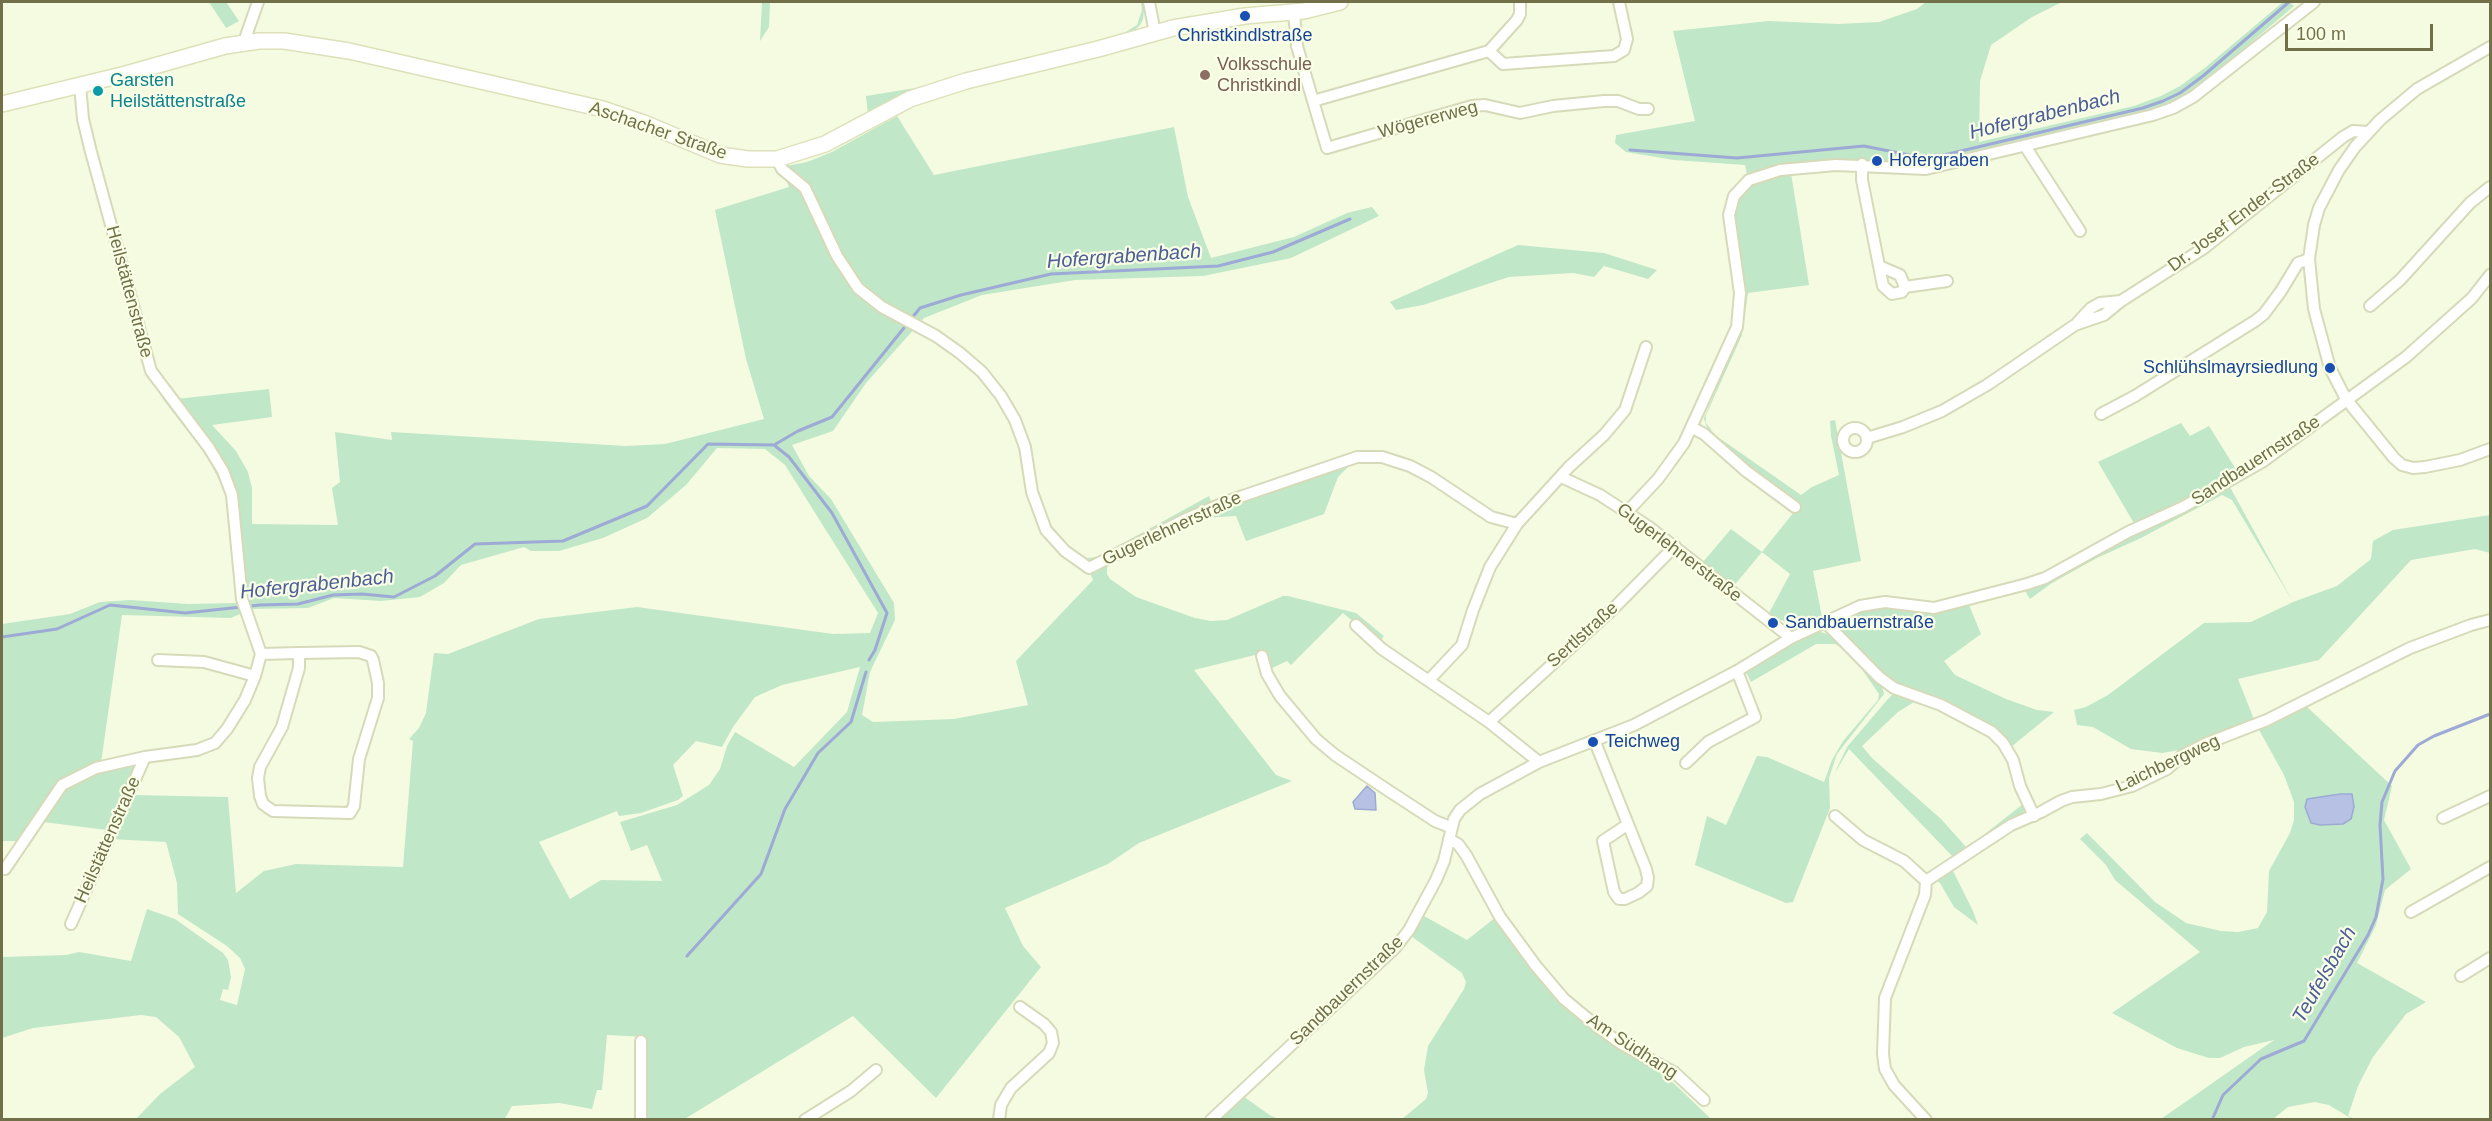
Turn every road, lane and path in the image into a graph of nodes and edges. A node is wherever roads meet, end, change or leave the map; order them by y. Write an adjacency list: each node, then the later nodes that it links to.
1 (258, 2): 9 (street)
2 (1149, 2): 8 (street)
3 (1340, 2): 7 (street, Aschacher Straße)
4 (1520, 2): 11 (street)
5 (1618, 2): 11 (street)
6 (2314, 2): 17 (street)
7 (1294, 13): 8 (street, Aschacher Straße); 13 (street, Wögererweg)
8 (1155, 33): 18 (street, Aschacher Straße)
9 (246, 42): 12 (street, Aschacher Straße); 18 (street, Aschacher Straße)
10 (2490, 47): 16 (street)
11 (1489, 51): 13 (street)
12 (80, 85): 14 (street, Aschacher Straße); 44 (street, Heilstättenstraße)
13 (1313, 101): 15 (street, Wögererweg)
14 (2, 104)
15 (1648, 109)
16 (2368, 132): 22 (street); 32 (street, Dr. Josef Ender-Straße)
17 (2025, 146): 19 (street); 21 (street)
18 (777, 159): 37 (street, Gugerlehnerstraße)
19 (1862, 164): 23 (street); 31 (street)
20 (2490, 187): 27 (street)
21 (2080, 231)
22 (2309, 259): 29 (street); 30 (street)
23 (1879, 266): 26 (street); 26 (street)
24 (2490, 275): 29 (street, Sandbauernstraße)
25 (1947, 281): 26 (street)
26 (1905, 287)
27 (2370, 306)
28 (1646, 347): 34 (street)
29 (2346, 399): 33 (street); 40 (street, Sandbauernstraße)
30 (2101, 414)
31 (1693, 428): 35 (street); 36 (street)
32 (1867, 438)
33 (2490, 449)
34 (1561, 477): 36 (street, Gugerlehnerstraße); 37 (street)
35 (1795, 507)
36 (1627, 512): 38 (street, Gugerlehnerstraße)
37 (1517, 524): 49 (street)
38 (1675, 546): 42 (street, Gugerlehnerstraße); 50 (street, Sertlstraße)
39 (2490, 620): 57 (street, Laichbergweg)
40 (1825, 622): 42 (street, Sandbauernstraße); 57 (street)
41 (1356, 625): 49 (street)
42 (1791, 638): 47 (street, Sandbauernstraße)
43 (299, 653): 43 (street); 44 (street)
44 (261, 654): 48 (street, Heilstättenstraße)
45 (1262, 657): 60 (street)
46 (158, 660): 48 (street)
47 (1737, 671): 51 (street, Sandbauernstraße); 54 (street)
48 (255, 676): 52 (street, Heilstättenstraße)
49 (1429, 680): 50 (street)
50 (1489, 722): 53 (street)
51 (1595, 742): 53 (street, Sandbauernstraße); 59 (street)
52 (145, 757): 62 (street, Heilstättenstraße); 65 (street, Heilstättenstraße)
53 (1539, 762): 60 (street, Sandbauernstraße)
54 (1686, 763)
55 (2490, 796): 58 (street)
56 (1835, 816): 63 (street)
57 (2034, 816): 63 (street, Laichbergweg)
58 (2443, 818)
59 (1628, 825): 59 (street)
60 (1449, 833): 71 (street, Am Südhang); 75 (street, Sandbauernstraße)
61 (2490, 867): 64 (street)
62 (5, 869)
63 (1926, 881): 76 (street)
64 (2411, 912)
65 (71, 924)
66 (2490, 958): 67 (street)
67 (2462, 976)
68 (1020, 1007): 74 (street)
69 (640, 1041): 72 (street)
70 (876, 1070): 73 (street)
71 (1704, 1100)
72 (641, 1119)
73 (805, 1119)
74 (999, 1119)
75 (1211, 1119)
76 (1926, 1119)

